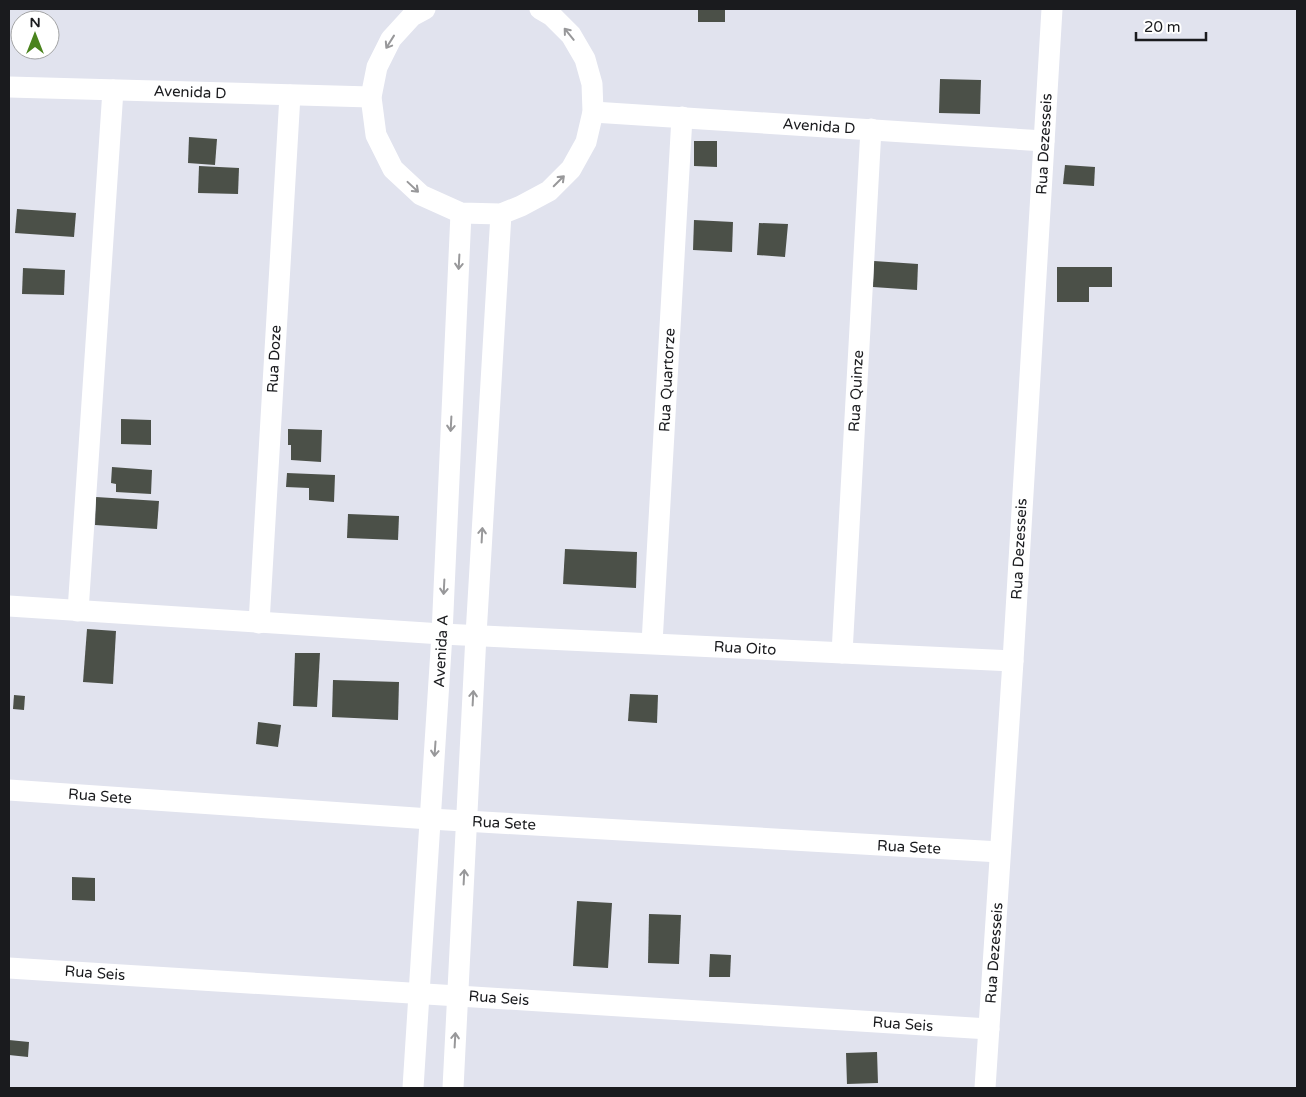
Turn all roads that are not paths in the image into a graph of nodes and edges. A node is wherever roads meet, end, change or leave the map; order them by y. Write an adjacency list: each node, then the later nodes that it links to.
1 (425, 9): 7 (street, one-way to 7)
2 (540, 9): 8 (street, one-way to 2)
3 (1052, 9): 11 (street, Rua Dezesseis)
4 (9, 87): 5 (street, Avenida D)
5 (113, 90): 6 (street, Avenida D); 15 (street)
6 (290, 95): 7 (street, Avenida D); 16 (street, Rua Doze)
7 (371, 97): 12 (street, one-way to 12)
8 (593, 112): 9 (street, Avenida D); 13 (street, one-way to 8)
9 (682, 117): 10 (street, Avenida D); 19 (street, Rua Quartorze)
10 (871, 130): 11 (street, Avenida D); 20 (street, Rua Quinze)
11 (1044, 141): 21 (street, Rua Dezesseis)
12 (461, 214): 13 (street); 17 (street, Avenida A, one-way to 17)
13 (501, 214): 18 (street, one-way to 13)
14 (9, 606): 15 (street, Rua Oito)
15 (78, 611): 16 (street, Rua Oito)
16 (259, 622): 17 (street, Rua Oito)
17 (442, 634): 18 (street, Rua Oito); 23 (street, Avenida A, one-way to 23)
18 (476, 635): 19 (street, Rua Oito); 24 (street, one-way to 18)
19 (652, 643): 20 (street, Rua Oito)
20 (842, 653): 21 (street, Rua Oito)
21 (1013, 661): 25 (street, Rua Dezesseis)
22 (9, 790): 23 (street, Rua Sete)
23 (430, 819): 24 (street, Rua Sete); 27 (street, Avenida A)
24 (467, 821): 25 (street, Rua Sete); 28 (street, one-way to 24)
25 (1000, 852): 29 (street, Rua Dezesseis)
26 (9, 968): 27 (street, Rua Seis)
27 (419, 994): 28 (street, Rua Seis); 30 (street, Avenida A)
28 (457, 995): 29 (street, Rua Seis); 31 (street, one-way to 28)
29 (989, 1029): 32 (street, Rua Dezesseis)
30 (413, 1088)
31 (453, 1088)
32 (985, 1088)

